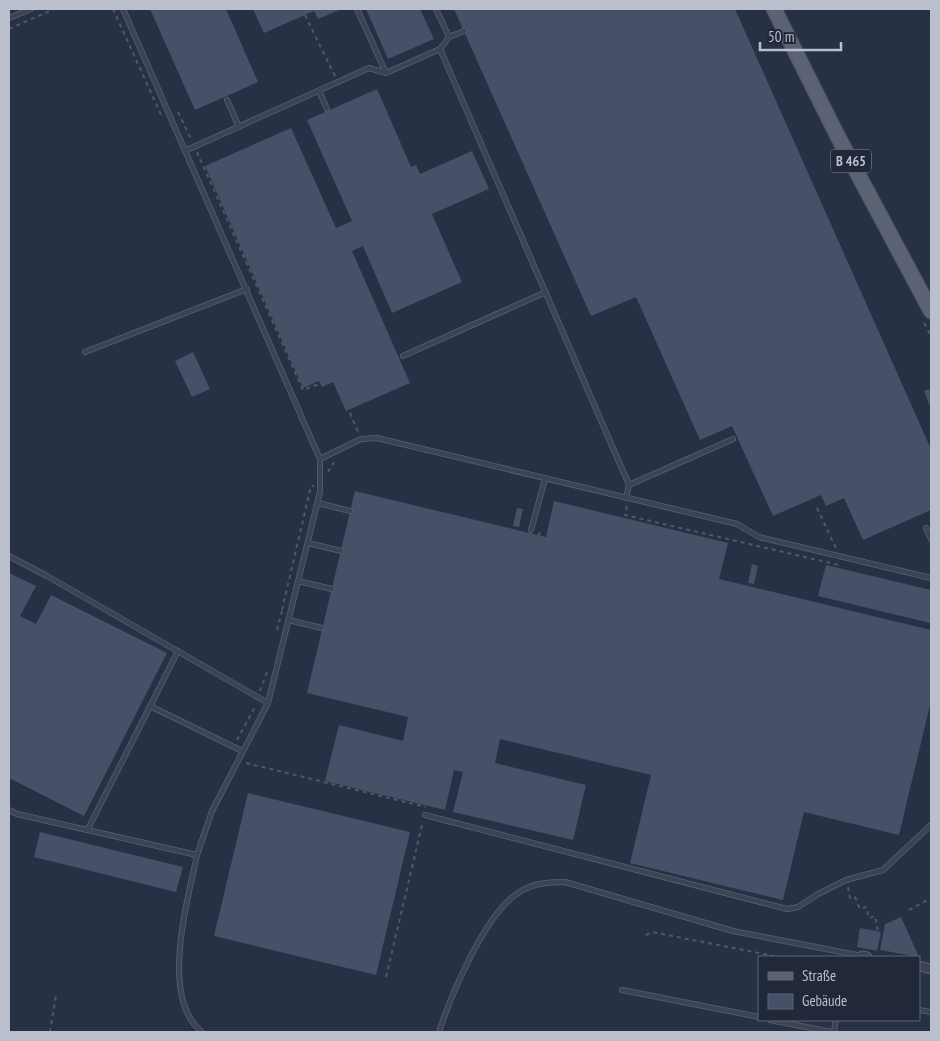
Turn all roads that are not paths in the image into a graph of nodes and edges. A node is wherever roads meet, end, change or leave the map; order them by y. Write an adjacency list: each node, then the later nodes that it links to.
1 (31, 9): 6 (lane)
2 (123, 9): 15 (lane)
3 (357, 9): 10 (lane)
4 (436, 9): 8 (lane)
5 (774, 9): 18 (main road, B 465)
6 (9, 18)
7 (464, 31): 8 (lane)
8 (449, 37): 9 (lane)
9 (440, 49): 10 (lane); 17 (lane)
10 (386, 73): 11 (lane)
11 (319, 91): 13 (lane); 14 (lane)
12 (227, 100): 14 (lane)
13 (327, 109)
14 (239, 127): 15 (lane)
15 (187, 150): 16 (lane)
16 (247, 289): 19 (lane); 22 (lane)
17 (546, 292): 20 (lane); 24 (lane)
18 (931, 311)
19 (86, 352)
20 (403, 356)
21 (734, 439): 24 (lane)
22 (320, 459): 23 (lane); 26 (lane)
23 (545, 479): 25 (lane); 29 (lane)
24 (629, 485): 25 (lane)
25 (628, 499): 34 (lane)
26 (318, 503): 27 (lane); 31 (lane)
27 (350, 511)
28 (926, 528): 30 (lane)
29 (531, 530)
30 (931, 539)
31 (308, 543): 32 (lane); 35 (lane)
32 (341, 551)
33 (9, 556): 39 (lane)
34 (931, 578)
35 (298, 582): 36 (lane); 37 (lane)
36 (332, 589)
37 (288, 620): 38 (lane); 40 (lane)
38 (322, 628)
39 (178, 651): 40 (lane); 41 (lane)
40 (268, 703): 42 (lane)
41 (150, 706): 42 (lane); 46 (lane)
42 (242, 751): 47 (lane)
43 (9, 810): 46 (lane)
44 (425, 815): 45 (lane)
45 (931, 825)
46 (88, 829): 47 (lane)
47 (197, 855): 52 (lane)
48 (849, 955): 53 (lane)
49 (622, 990): 50 (lane)
50 (758, 1018)
51 (775, 1021): 54 (lane)
52 (202, 1032)
53 (439, 1032)
54 (833, 1032)

